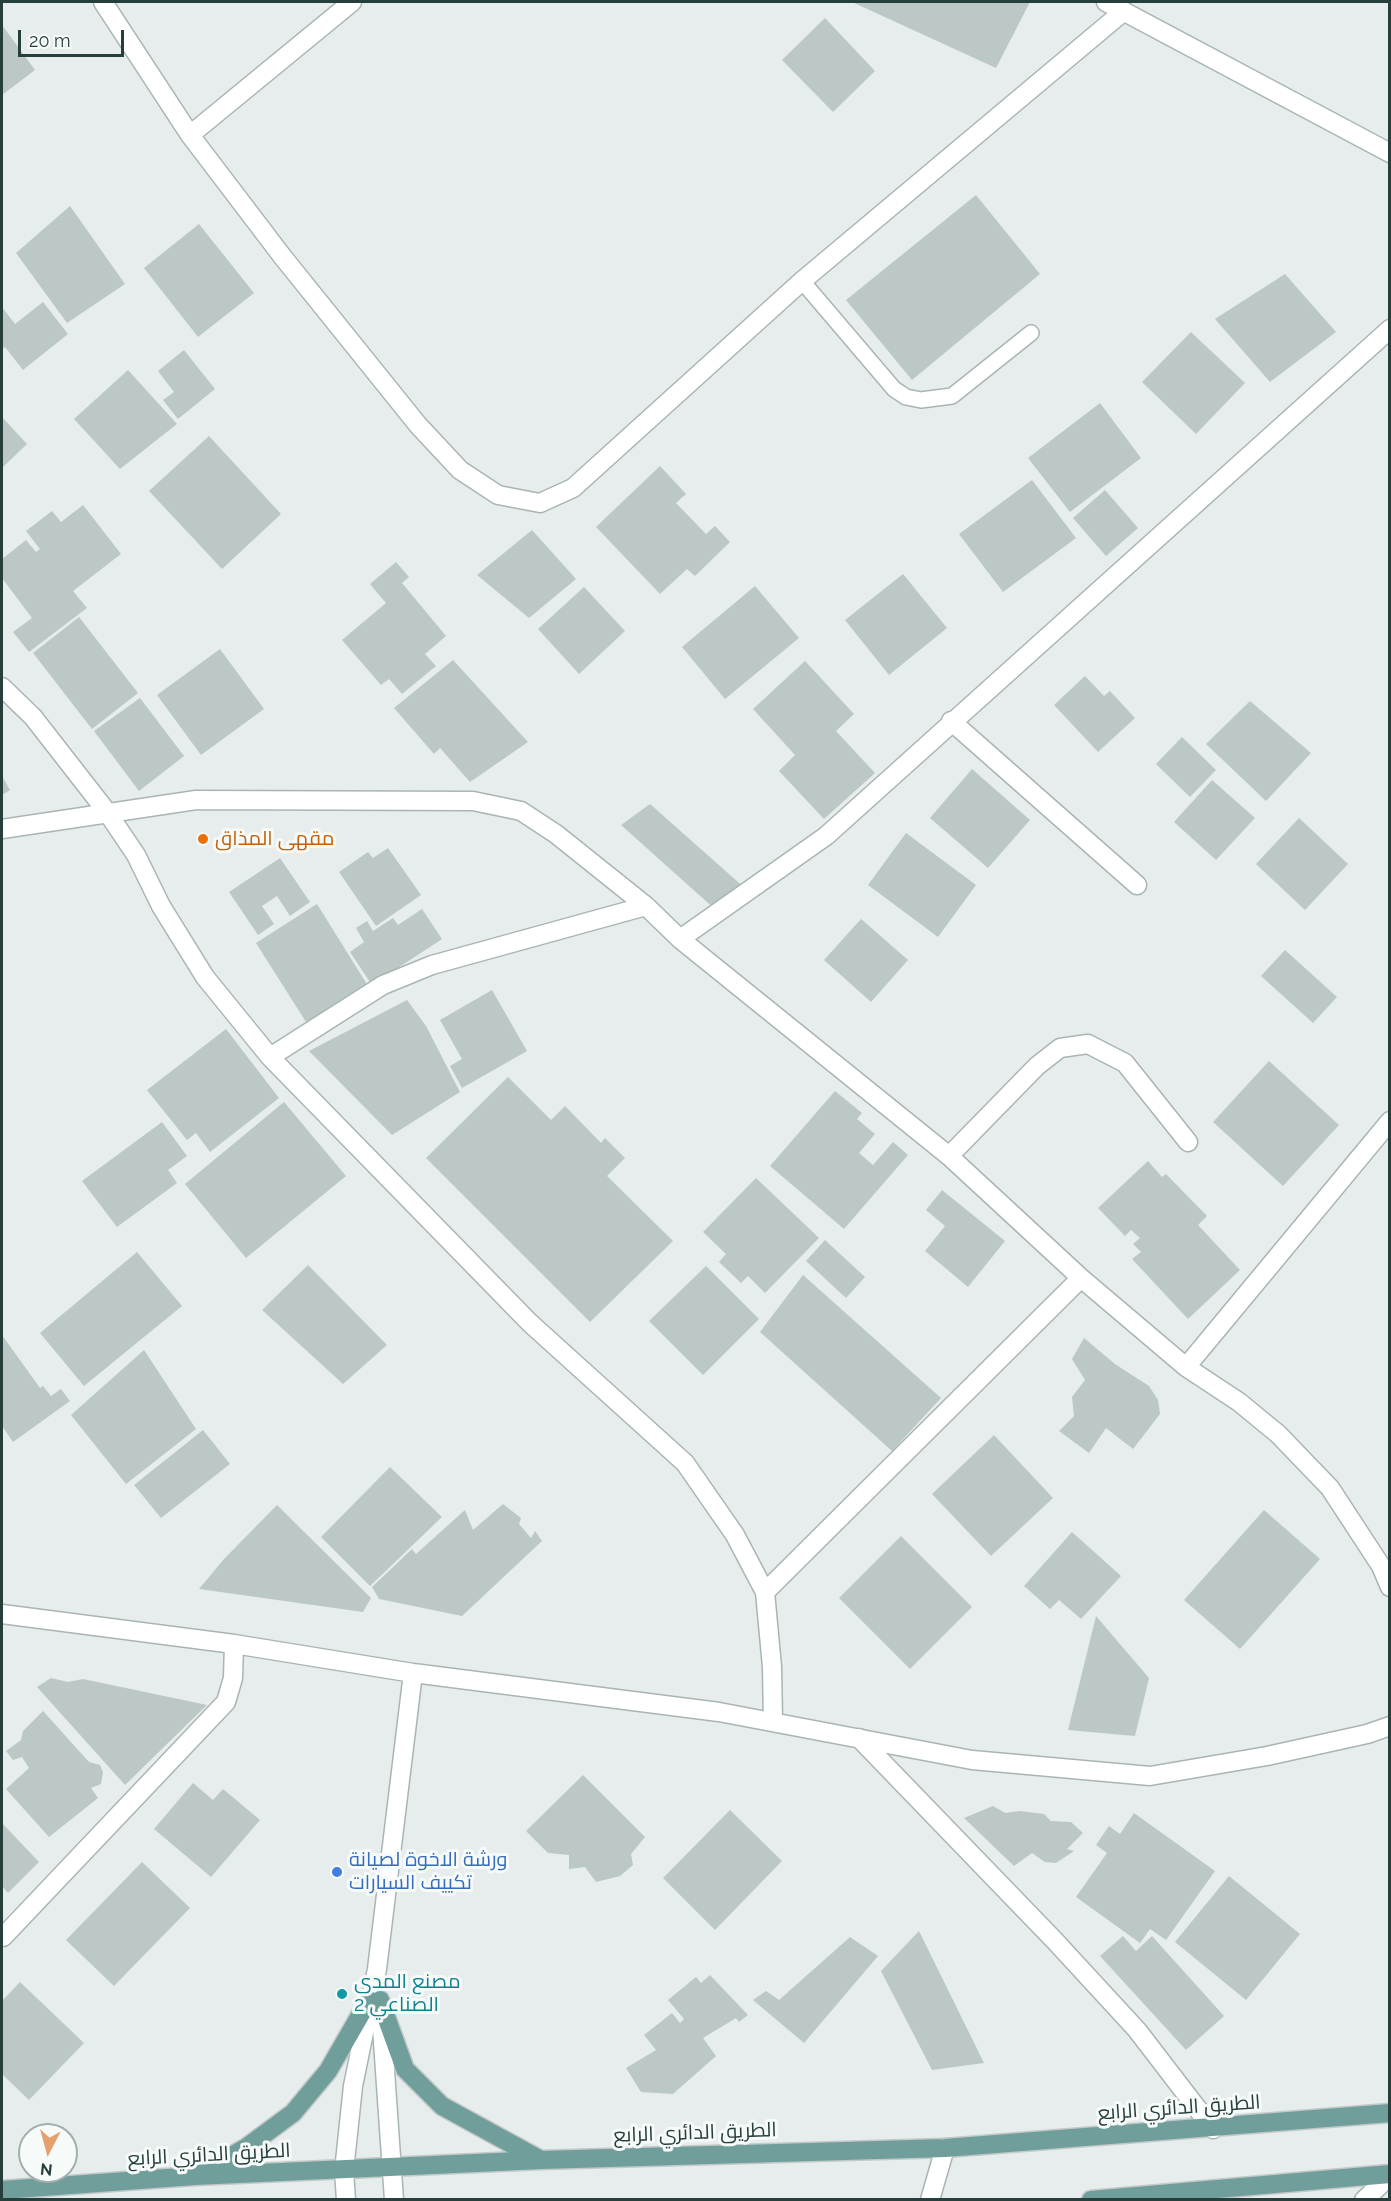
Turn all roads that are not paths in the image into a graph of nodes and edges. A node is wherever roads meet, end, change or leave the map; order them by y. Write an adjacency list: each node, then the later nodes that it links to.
1 (103, 2): 5 (street)
2 (352, 2): 5 (street)
3 (1106, 2): 4 (street)
4 (1124, 11): 6 (street); 7 (street)
5 (190, 135): 7 (street)
6 (1389, 153)
7 (802, 281): 9 (lane)
8 (1389, 329): 11 (street)
9 (1030, 333)
10 (2, 687): 12 (street)
11 (951, 721): 14 (street); 16 (street)
12 (106, 812): 13 (street); 15 (street); 17 (street)
13 (2, 829)
14 (1137, 885)
15 (646, 906): 16 (street); 17 (street)
16 (680, 939): 20 (street)
17 (270, 1058): 24 (street)
18 (1389, 1121): 22 (street)
19 (1188, 1142): 20 (street)
20 (949, 1156): 21 (street)
21 (1081, 1278): 22 (street); 24 (street)
22 (1186, 1367): 23 (street)
23 (1389, 1587)
24 (765, 1592): 28 (street)
25 (2, 1614): 26 (street)
26 (234, 1644): 27 (street); 31 (street)
27 (413, 1673): 28 (street); 32 (street)
28 (772, 1720): 30 (street)
29 (1389, 1726): 30 (street)
30 (859, 1738): 34 (street)
31 (3, 1937)
32 (375, 2000): 36 (main road); 37 (street); 38 (street); 40 (main road)
33 (1389, 2113): 34 (main road, الطريق الدائري الرابع)
34 (1213, 2129): 35 (main road, الطريق الدائري الرابع)
35 (945, 2148): 36 (main road, الطريق الدائري الرابع); 44 (street)
36 (541, 2160): 37 (main road, الطريق الدائري الرابع)
37 (393, 2168): 38 (main road, الطريق الدائري الرابع); 43 (street)
38 (344, 2171): 40 (main road, الطريق الدائري الرابع); 42 (street)
39 (1389, 2175): 45 (main road); 46 (street)
40 (195, 2176): 41 (main road, الطريق الدائري الرابع)
41 (2, 2190)
42 (346, 2199)
43 (394, 2199)
44 (930, 2199)
45 (1091, 2199)
46 (1364, 2199)

